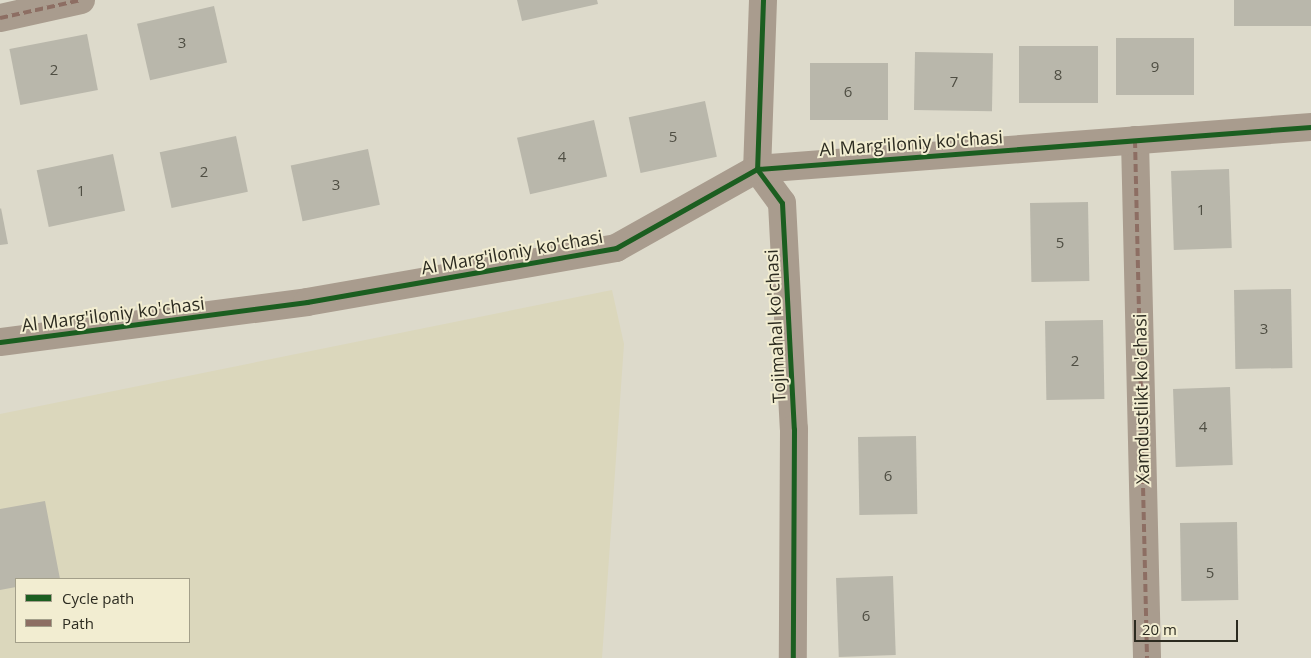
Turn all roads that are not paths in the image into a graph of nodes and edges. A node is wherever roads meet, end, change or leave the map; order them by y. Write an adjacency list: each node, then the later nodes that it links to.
1 (81, 0): 3 (street)
2 (763, 0): 6 (street)
3 (0, 18)
4 (1311, 127): 5 (street, Al Marg'iloniy ko'chasi)
5 (1135, 140): 6 (street, Al Marg'iloniy ko'chasi); 9 (street, Xamdustlikt ko'chasi)
6 (757, 168): 7 (street, Al Marg'iloniy ko'chasi); 8 (street, Tojimahal ko'chasi)
7 (0, 342)
8 (793, 658)
9 (1146, 658)

